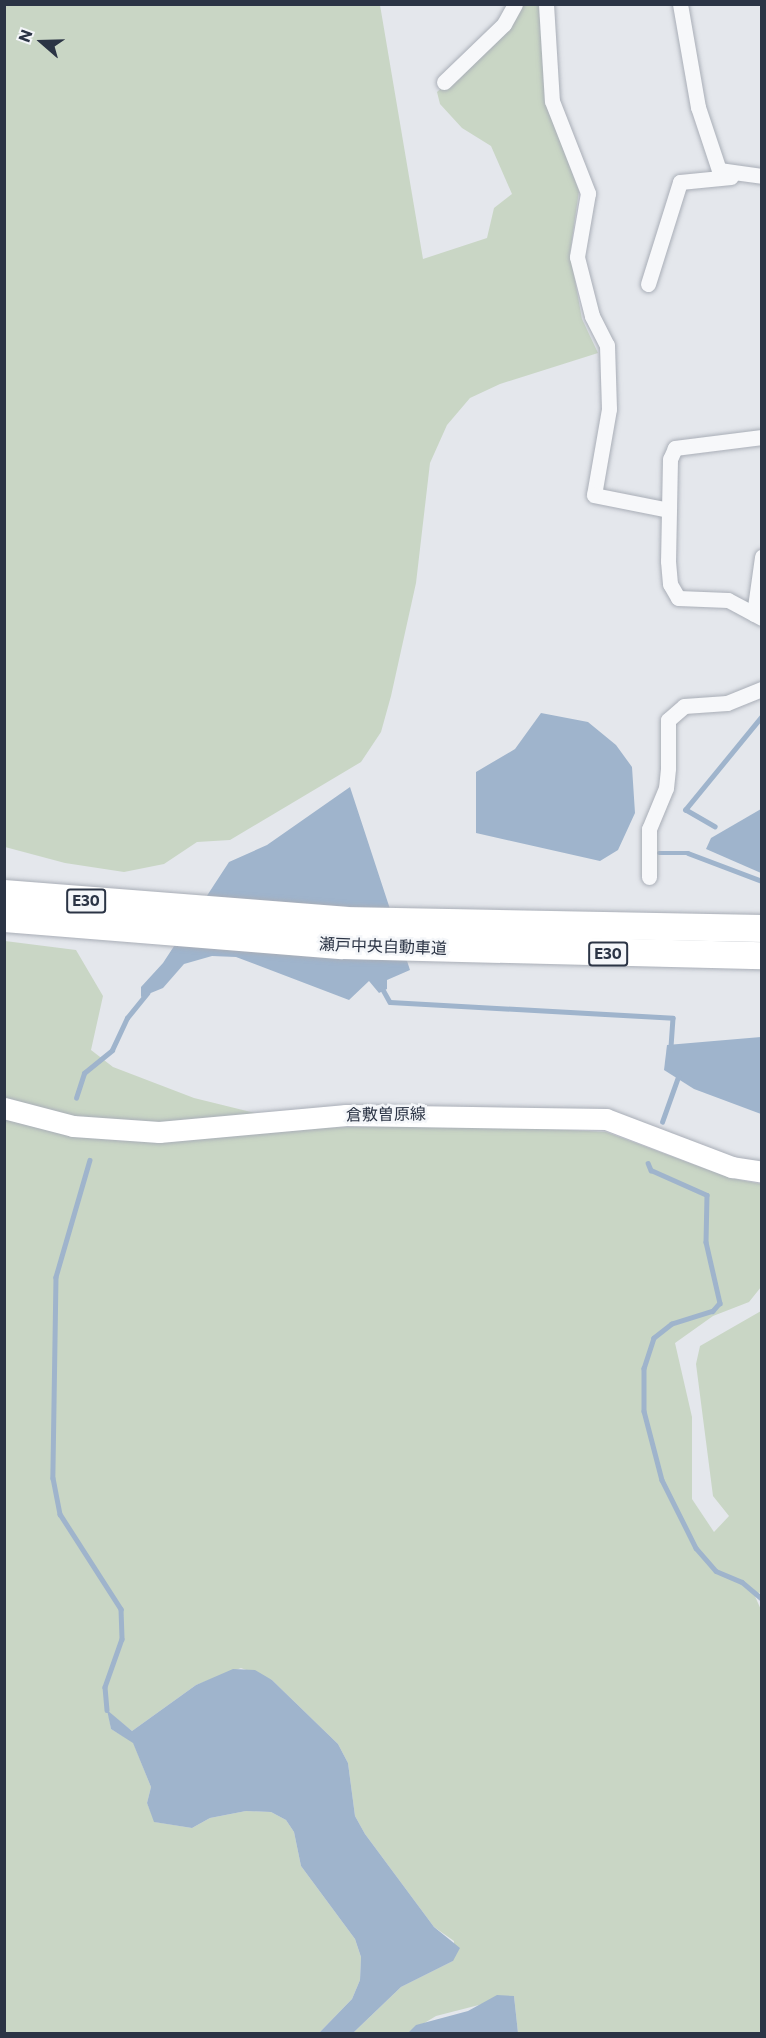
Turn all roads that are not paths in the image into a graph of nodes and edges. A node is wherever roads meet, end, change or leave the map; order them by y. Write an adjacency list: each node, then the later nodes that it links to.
1 (515, 4): 4 (street)
2 (546, 4): 9 (street)
3 (680, 4): 5 (street)
4 (444, 82)
5 (734, 175): 6 (street); 7 (street)
6 (762, 176)
7 (648, 284)
8 (762, 437): 9 (street)
9 (669, 510): 11 (street)
10 (762, 557): 11 (street)
11 (758, 616)
12 (762, 689): 13 (street)
13 (649, 877)
14 (4, 893): 19 (highway, 瀬戸中央自動車道 / E30)
15 (762, 915): 17 (highway)
16 (4, 918): 19 (highway, 瀬戸中央自動車道 / E30)
17 (575, 927): 18 (highway, 瀬戸中央自動車道 / E30); 19 (highway, 瀬戸中央自動車道 / E30)
18 (762, 928)
19 (457, 936): 20 (highway, 瀬戸中央自動車道 / E30)
20 (762, 955)
21 (4, 1108): 22 (street, 倉敷曽原線)
22 (762, 1172)

